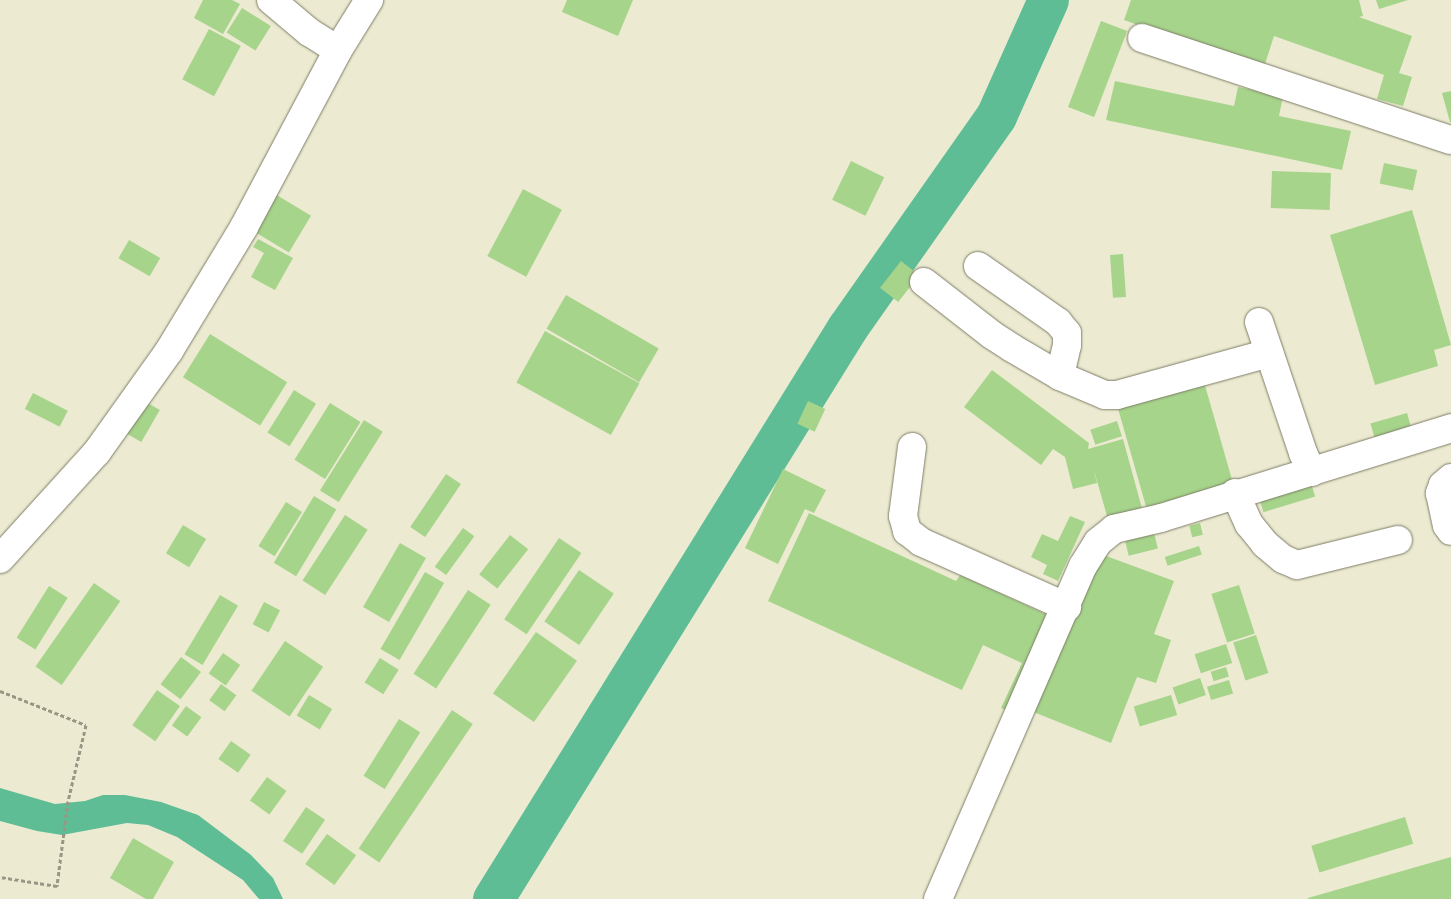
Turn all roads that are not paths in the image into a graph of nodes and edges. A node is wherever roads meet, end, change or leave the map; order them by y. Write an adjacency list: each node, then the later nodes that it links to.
1 (271, 0): 4 (street)
2 (369, 0): 4 (street)
3 (1142, 38): 5 (street)
4 (338, 50): 18 (street)
5 (1451, 140)
6 (978, 266): 10 (street)
7 (924, 282): 10 (street)
8 (1259, 322): 9 (street)
9 (1269, 353): 10 (street); 13 (street)
10 (1060, 376)
11 (1451, 428): 13 (street)
12 (912, 447): 19 (street)
13 (1312, 472): 15 (street)
14 (1451, 478): 16 (street)
15 (1235, 493): 17 (street); 19 (street)
16 (1451, 531)
17 (1398, 540)
18 (0, 559)
19 (1067, 608): 20 (street)
20 (938, 899)

